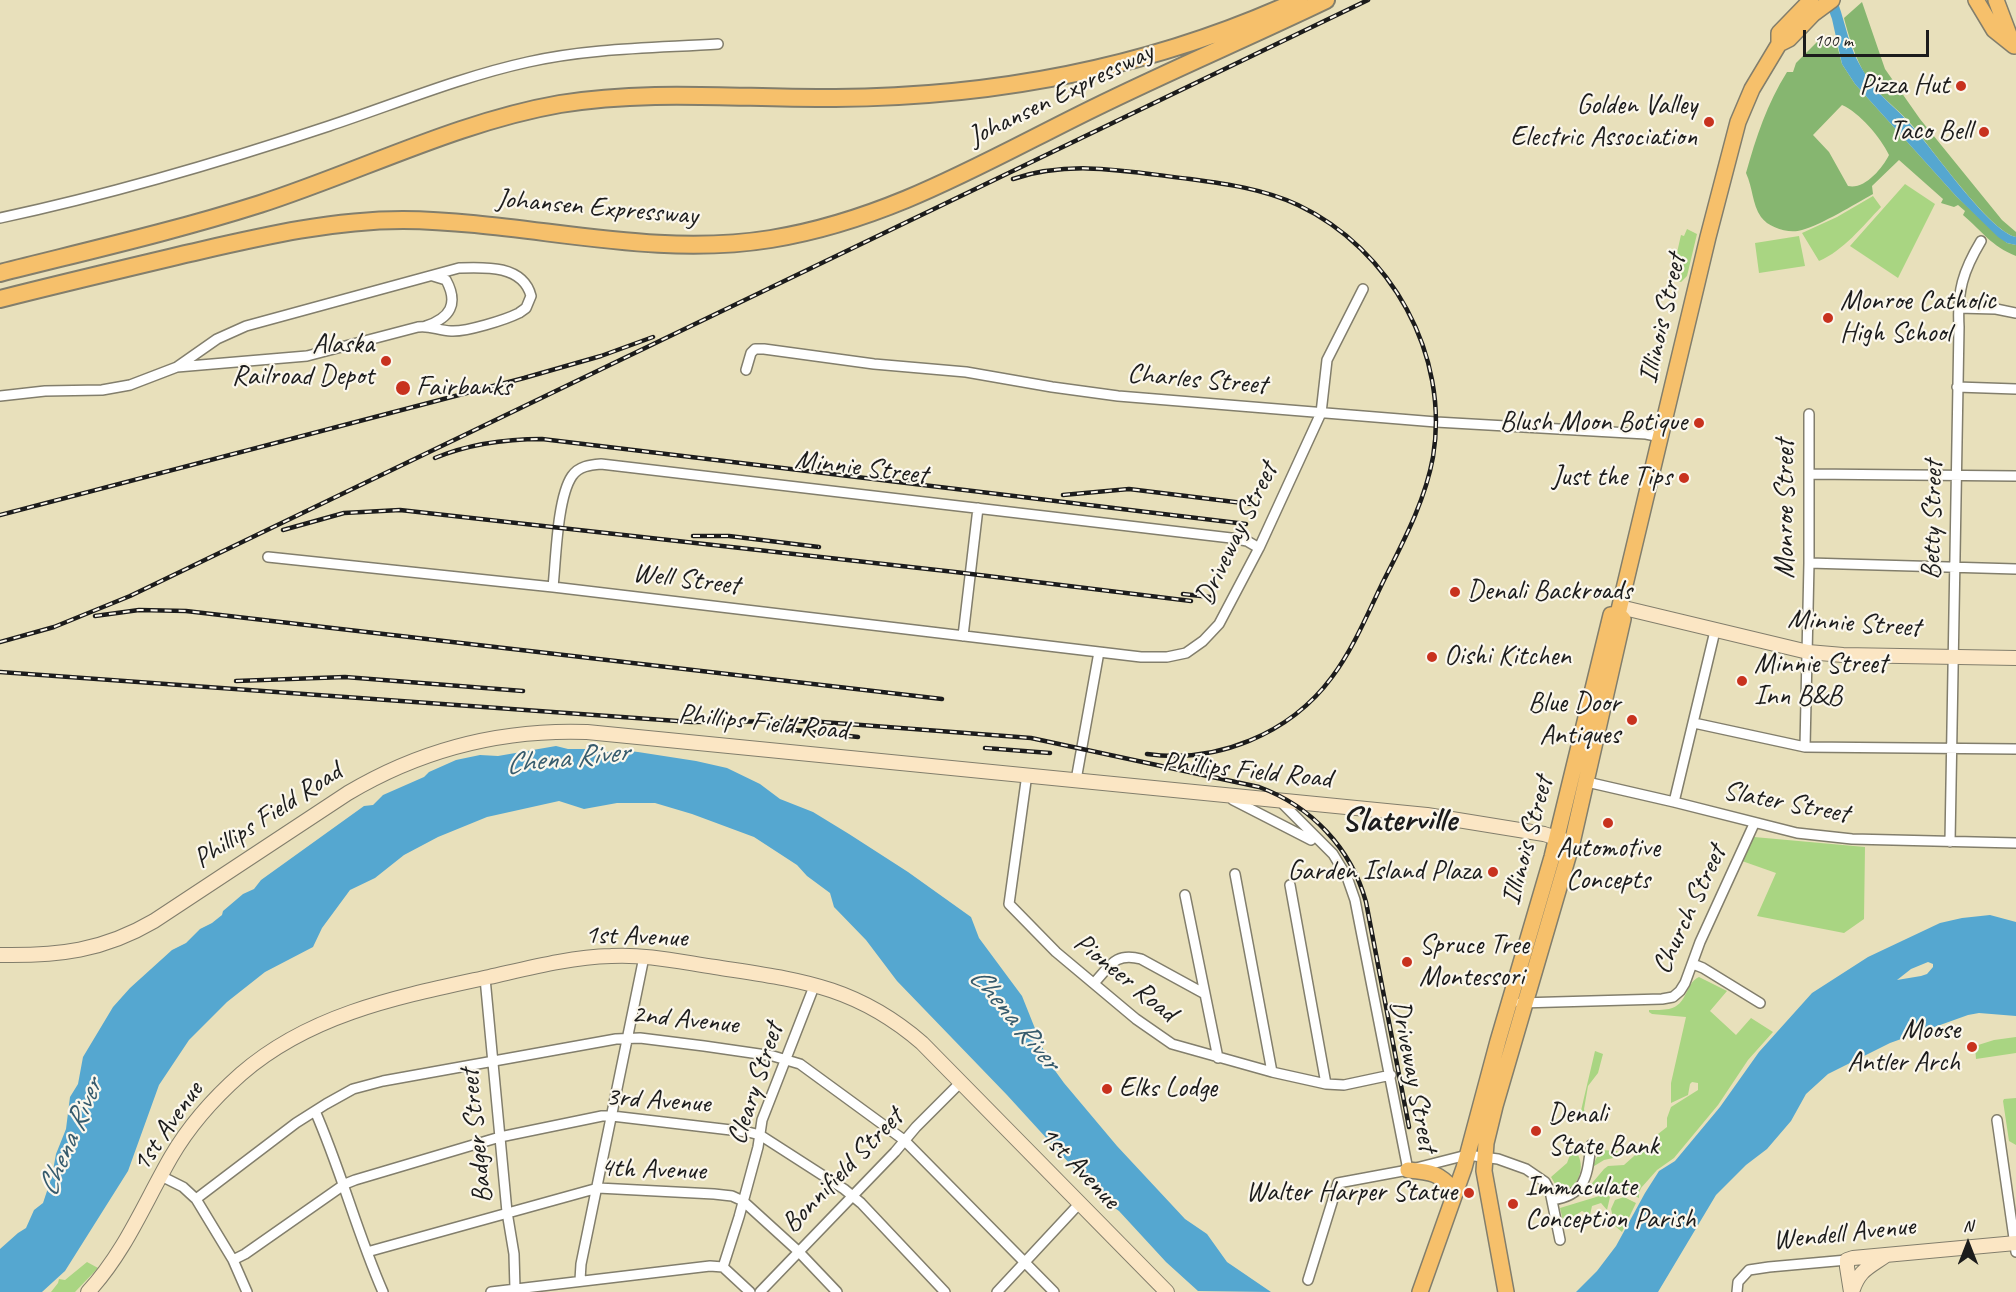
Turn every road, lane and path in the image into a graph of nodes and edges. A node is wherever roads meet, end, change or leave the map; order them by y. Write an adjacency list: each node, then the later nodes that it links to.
1 (1299, 0): 11 (highway, Johansen Expressway)
2 (1326, 0): 14 (highway, Johansen Expressway)
3 (1832, 0): 6 (main road, Illinois Street)
4 (1976, 0): 8 (main road)
5 (1996, 0): 8 (main road)
6 (1811, 5): 25 (main road, Illinois Street)
7 (718, 44): 9 (street)
8 (2015, 48)
9 (0, 218)
10 (1981, 241): 15 (street, Betty Street)
11 (0, 273)
12 (428, 276): 17 (street); 17 (street); 18 (street)
13 (1363, 289): 23 (street, Driveway Street)
14 (0, 298)
15 (1958, 308): 16 (street); 20 (street, Betty Street)
16 (2016, 313)
17 (426, 326): 18 (street)
18 (177, 367): 22 (street)
19 (746, 370): 23 (street, Charles Street)
20 (1957, 387): 21 (street); 27 (street, Betty Street)
21 (2016, 389)
22 (0, 396)
23 (1321, 413): 25 (street, Charles Street); 30 (street, Driveway Street)
24 (1809, 414): 26 (street, Monroe Street)
25 (1661, 437): 36 (main road, Illinois Street)
26 (1809, 474): 27 (street); 32 (street, Monroe Street)
27 (1956, 475): 28 (street); 33 (street, Betty Street)
28 (2016, 476)
29 (978, 508): 30 (street, Minnie Street); 35 (street, Minnie Street); 38 (street)
30 (1259, 548): 39 (street, Driveway Street)
31 (268, 557): 35 (street, Well Street)
32 (1809, 563): 33 (street); 40 (street, Monroe Street)
33 (1955, 567): 34 (street); 41 (street, Betty Street)
34 (2016, 569)
35 (553, 587): 38 (street, Well Street)
36 (1619, 610): 37 (street, Minnie Street); 49 (main road, Illinois Street); 54 (main road, Illinois Street)
37 (1715, 631): 40 (street, Minnie Street); 43 (street)
38 (963, 636): 39 (street, Well Street)
39 (1099, 652): 48 (street)
40 (1808, 652): 41 (street, Minnie Street); 44 (street, Monroe Street)
41 (1952, 656): 42 (street, Minnie Street); 45 (street, Betty Street)
42 (2016, 658)
43 (1694, 723): 44 (street); 52 (street)
44 (1805, 747): 45 (street)
45 (1951, 748): 46 (street); 55 (street, Betty Street)
46 (2016, 749)
47 (1027, 774): 48 (street, Phillips Field Road); 61 (street, Phillips Field Road); 65 (street, Pioneer Road)
48 (1076, 780): 50 (street, Phillips Field Road)
49 (1587, 783): 52 (street, Slater Street); 54 (main road, Illinois Street)
50 (1215, 794): 51 (street, Phillips Field Road); 57 (street, Driveway Street)
51 (1279, 799): 54 (street, Phillips Field Road); 57 (street, Driveway Street)
52 (1674, 802): 53 (street, Slater Street)
53 (1754, 824): 55 (street, Slater Street); 63 (street, Church Street)
54 (1565, 841): 68 (main road, Illinois Street); 69 (main road, Illinois Street)
55 (1950, 842): 56 (street, Slater Street)
56 (2016, 843)
57 (1333, 854): 76 (street, Driveway Street)
58 (1235, 874): 75 (street)
59 (1290, 885): 78 (street)
60 (1185, 896): 67 (street)
61 (0, 955)
62 (644, 957): 64 (street, 1st Avenue); 66 (street, 1st Avenue); 71 (street)
63 (1693, 964): 69 (street, Church Street); 70 (street)
64 (484, 978): 74 (street, Badger Street); 89 (street, 1st Avenue)
65 (1094, 983): 67 (street); 72 (street, Pioneer Road)
66 (815, 984): 73 (street, Cleary Street); 77 (street, 1st Avenue)
67 (1205, 994): 72 (street)
68 (1509, 1003): 69 (street, Church Street); 86 (main road, Illinois Street)
69 (1526, 1003): 87 (main road, Illinois Street)
70 (1760, 1003)
71 (627, 1038): 73 (street, 2nd Avenue); 74 (street, 2nd Avenue); 80 (street)
72 (1218, 1058): 75 (street, Pioneer Road)
73 (785, 1059): 82 (street, Cleary Street); 84 (street, 2nd Avenue)
74 (492, 1063): 79 (street, 2nd Avenue); 83 (street, Badger Street)
75 (1272, 1072): 78 (street, Pioneer Road)
76 (1391, 1075): 78 (street, Pioneer Road); 88 (street, Driveway Street)
77 (960, 1083): 84 (street, Bonnifield Street); 97 (street, 1st Avenue)
78 (1326, 1084)
79 (315, 1111): 90 (street); 94 (street, 2nd Avenue)
80 (612, 1116): 82 (street, 3rd Avenue); 83 (street, 3rd Avenue); 91 (street)
81 (1997, 1120): 100 (street)
82 (759, 1135): 93 (street, 3rd Avenue); 96 (street, Cleary Street)
83 (500, 1137): 90 (street, 3rd Avenue); 98 (street, Badger Street)
84 (904, 1140): 93 (street, Bonnifield Street); 106 (street, 2nd Avenue)
85 (1592, 1145): 95 (street)
86 (1467, 1155): 87 (street); 88 (street); 92 (main road, Illinois Street)
87 (1484, 1157): 95 (street); 123 (main road, Illinois Street)
88 (1408, 1170): 92 (main road); 109 (street)
89 (161, 1176): 94 (street); 111 (street, 1st Avenue)
90 (345, 1184): 102 (street); 104 (street, 3rd Avenue)
91 (598, 1188): 96 (street, 4th Avenue); 98 (street, 4th Avenue); 108 (street)
92 (1455, 1191): 122 (main road, Illinois Street)
93 (851, 1195): 101 (street, Bonnifield Street); 118 (street, 3rd Avenue)
94 (196, 1199): 104 (street)
95 (1552, 1200): 99 (street)
96 (743, 1201): 101 (street, 4th Avenue); 107 (street, Cleary Street)
97 (1079, 1204): 106 (street); 121 (street, 1st Avenue)
98 (507, 1212): 102 (street, 4th Avenue); 110 (street, Badger Street)
99 (1560, 1240)
100 (2015, 1246): 103 (street, Wendell Avenue)
101 (798, 1251): 116 (street, Bonnifield Street); 117 (street, 4th Avenue)
102 (367, 1252): 113 (street)
103 (1887, 1255): 105 (street, Wendell Avenue); 125 (street)
104 (233, 1260): 112 (street)
105 (1847, 1260): 124 (street, Wendell Avenue); 125 (street)
106 (1025, 1263): 119 (street); 120 (street, 2nd Avenue)
107 (723, 1267): 108 (street); 115 (street)
108 (580, 1280): 110 (street)
109 (1308, 1280)
110 (515, 1288): 114 (street)
111 (88, 1292)
112 (247, 1292)
113 (383, 1292)
114 (491, 1292)
115 (750, 1292)
116 (760, 1292)
117 (837, 1292)
118 (945, 1292)
119 (997, 1292)
120 (1054, 1292)
121 (1166, 1292)
122 (1420, 1292)
123 (1506, 1292)
124 (1737, 1292)
125 (1852, 1292)

